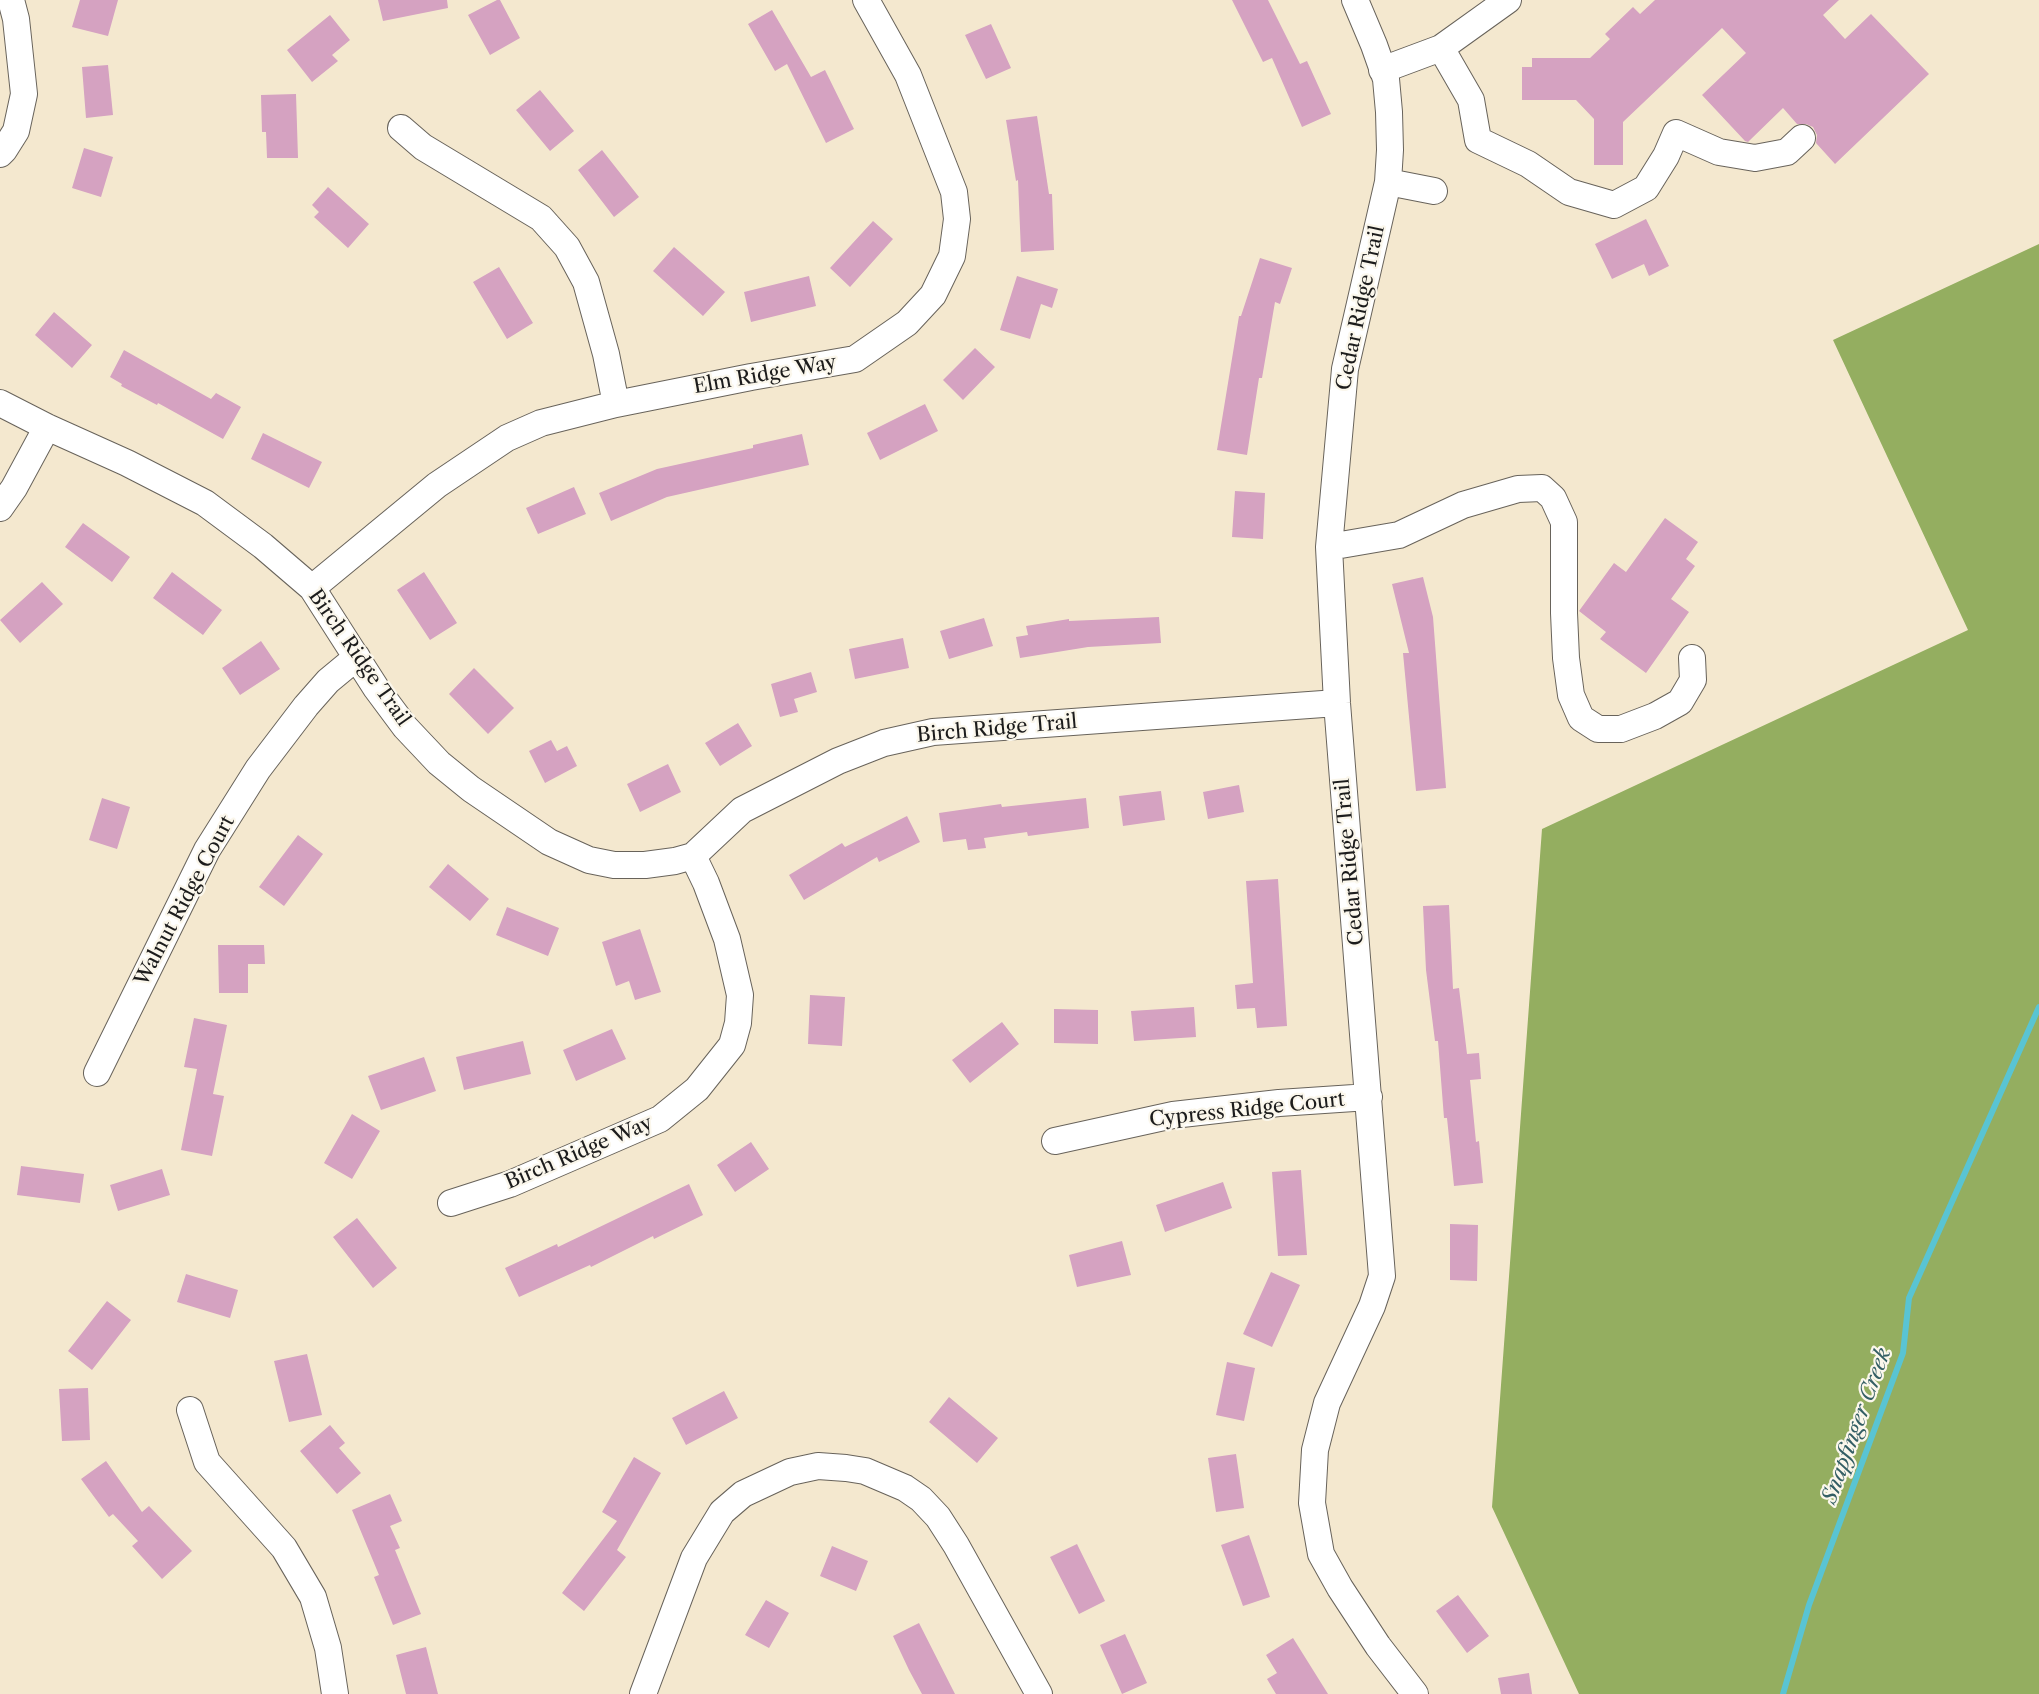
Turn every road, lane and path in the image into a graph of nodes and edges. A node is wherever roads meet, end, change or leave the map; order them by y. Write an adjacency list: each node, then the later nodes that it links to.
1 (11, 0): 9 (street)
2 (866, 0): 13 (street, Elm Ridge Way)
3 (1354, 0): 6 (street, Cedar Ridge Trail)
4 (1494, 4): 5 (street)
5 (1441, 48): 6 (street); 8 (street)
6 (1383, 69): 10 (street, Cedar Ridge Trail)
7 (401, 128): 13 (street)
8 (1802, 138)
9 (0, 154)
10 (1388, 183): 11 (street); 16 (street, Cedar Ridge Trail)
11 (1434, 191)
12 (0, 403): 14 (street, Birch Ridge Trail)
13 (616, 404): 17 (street, Elm Ridge Way)
14 (47, 427): 15 (street); 17 (street, Birch Ridge Trail)
15 (0, 508)
16 (1329, 547): 19 (street); 20 (street, Cedar Ridge Trail)
17 (312, 588): 18 (street, Birch Ridge Trail)
18 (357, 657): 21 (street, Birch Ridge Trail); 22 (street, Walnut Ridge Court)
19 (1692, 658)
20 (1337, 703): 21 (street, Birch Ridge Trail); 23 (street, Cedar Ridge Trail)
21 (693, 856): 25 (street, Birch Ridge Way)
22 (97, 1073)
23 (1369, 1097): 24 (street, Cypress Ridge Court); 30 (street, Cedar Ridge Trail)
24 (1055, 1141)
25 (451, 1203)
26 (190, 1410): 27 (street)
27 (335, 1694)
28 (643, 1694): 29 (street)
29 (1039, 1694)
30 (1415, 1694)

